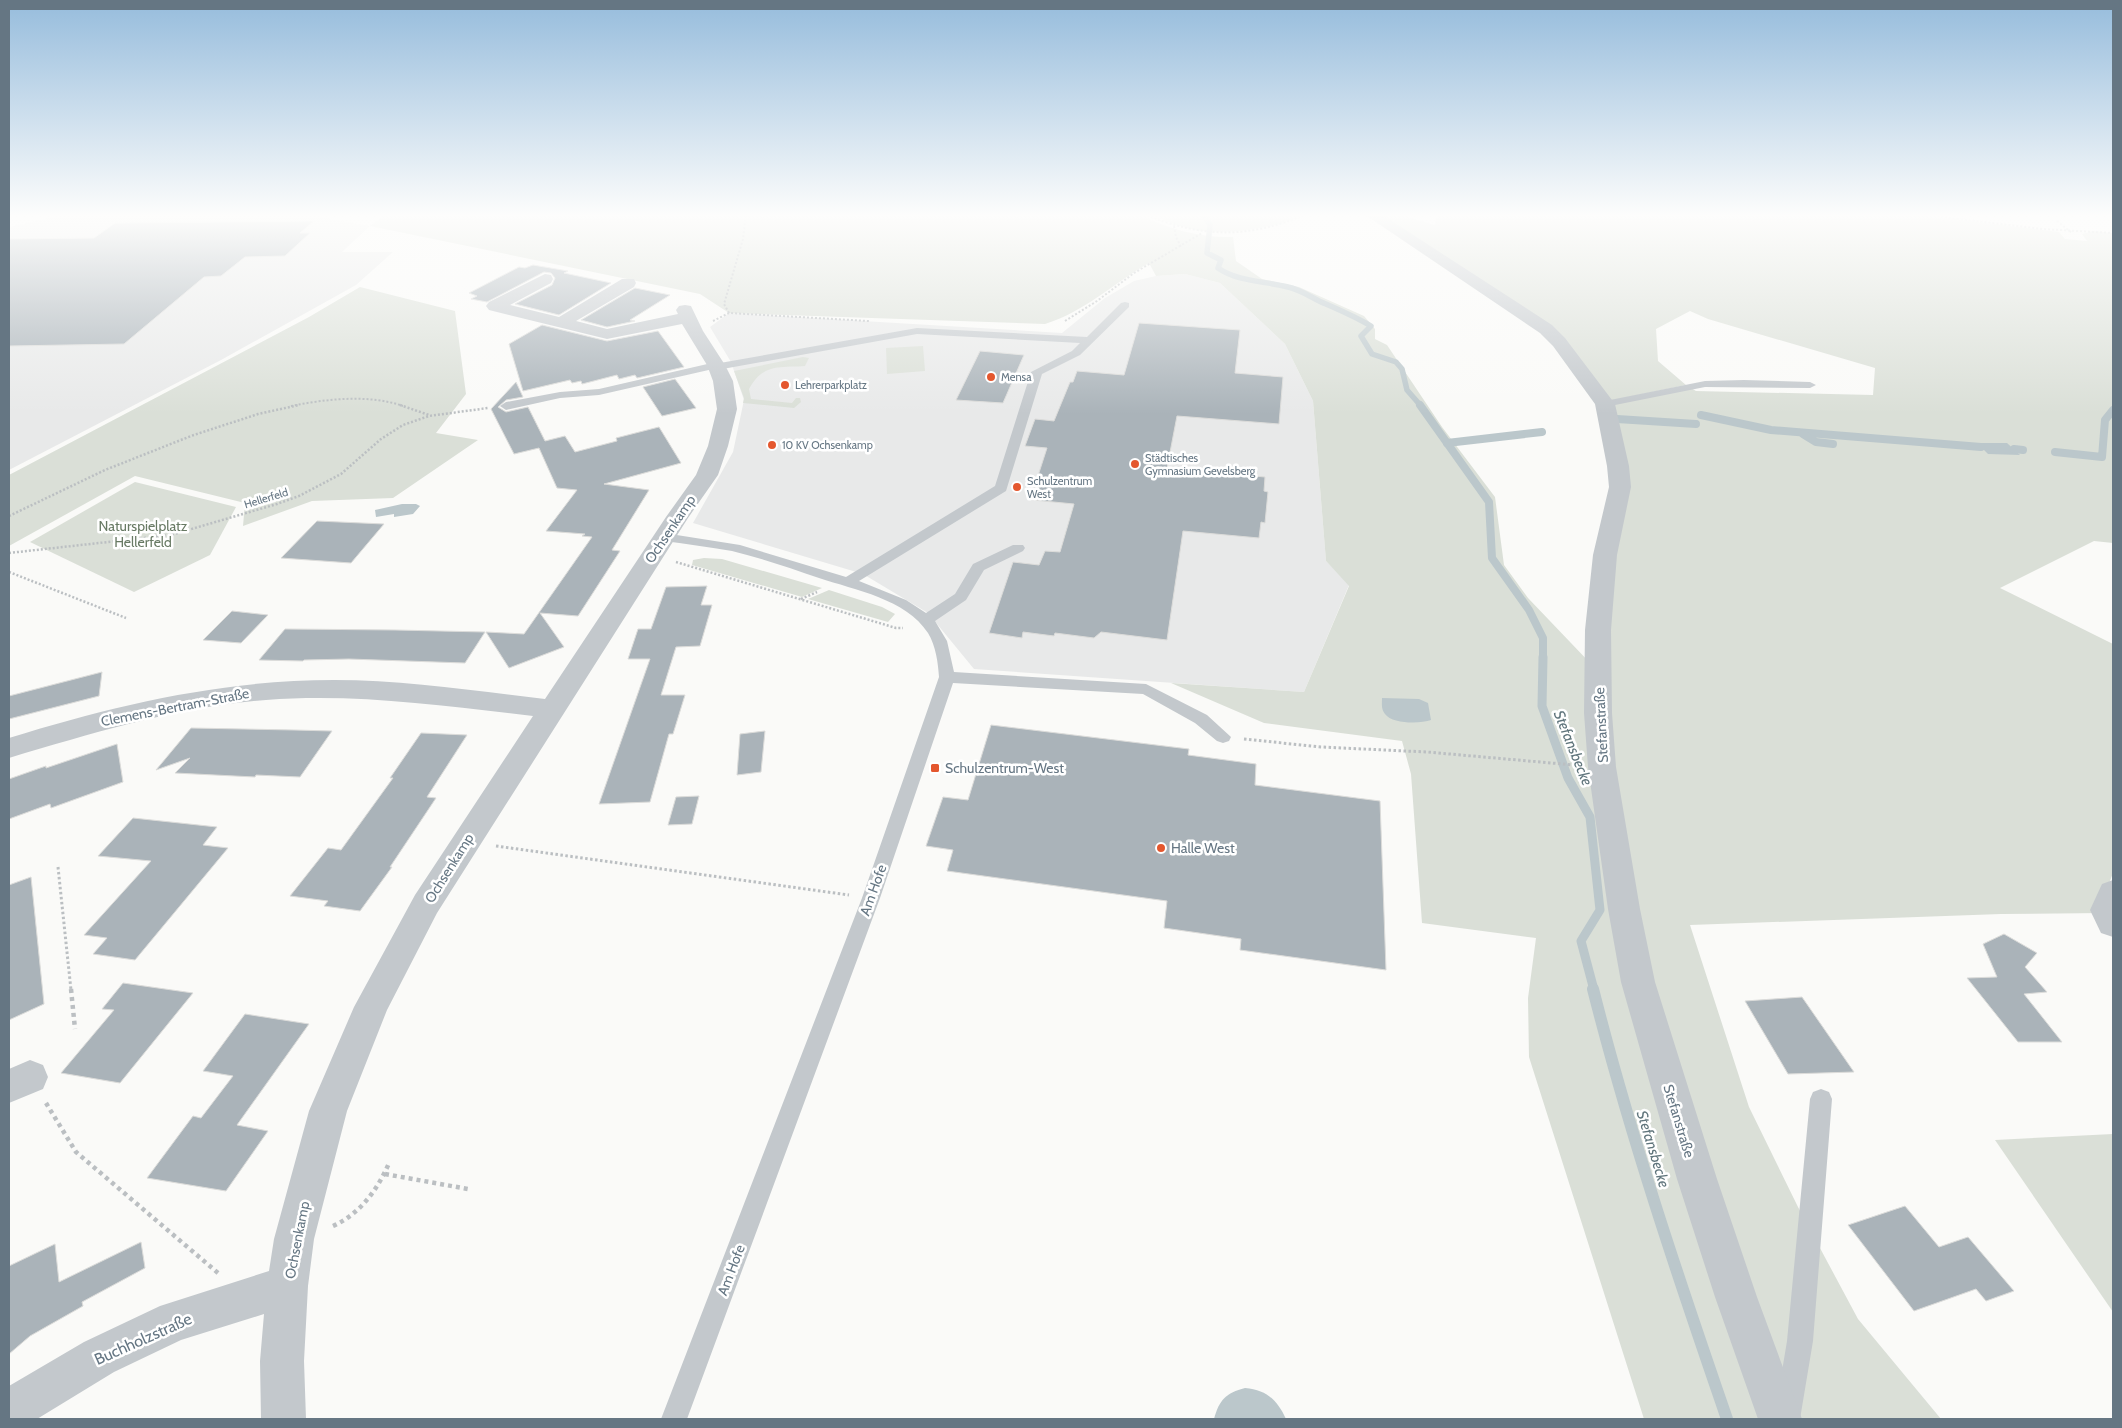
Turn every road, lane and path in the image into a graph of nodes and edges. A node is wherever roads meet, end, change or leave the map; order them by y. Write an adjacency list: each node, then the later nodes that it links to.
1 (542, 281): 10 (street)
2 (731, 281): 7 (path)
3 (1124, 281): 11 (path)
4 (1472, 281): 15 (street, Stefanstraße)
5 (628, 283): 10 (street)
6 (1125, 305): 12 (lane)
7 (729, 313): 8 (path); 9 (path)
8 (689, 320): 10 (street); 13 (street, Ochsenkamp)
9 (871, 321)
10 (562, 322)
11 (1064, 322)
12 (1092, 340): 13 (lane); 23 (lane)
13 (716, 366): 16 (lane); 19 (street, Ochsenkamp)
14 (1810, 385): 15 (lane)
15 (1605, 404): 48 (street, Stefanstraße)
16 (506, 406): 17 (path, Hellerfeld)
17 (430, 416): 18 (path); 21 (path, Hellerfeld)
18 (9, 516)
19 (658, 546): 23 (lane); 25 (path); 27 (street, Ochsenkamp)
20 (1018, 548): 25 (lane)
21 (9, 553)
22 (9, 572): 24 (path)
23 (848, 582): 25 (lane)
24 (126, 618)
25 (929, 625): 26 (lane, Am Hofe)
26 (947, 677): 28 (lane); 34 (lane, Am Hofe)
27 (553, 709): 29 (street, Clemens-Bertram-Straße); 31 (street, Ochsenkamp)
28 (1223, 737): 30 (path)
29 (9, 748)
30 (1580, 765)
31 (465, 841): 34 (path); 42 (street, Ochsenkamp)
32 (58, 868): 36 (path)
33 (2113, 893): 35 (street)
34 (871, 898): 45 (lane, Am Hofe)
35 (2113, 924)
36 (75, 1029)
37 (19, 1082): 44 (path)
38 (1821, 1100): 49 (lane)
39 (390, 1163): 40 (path)
40 (385, 1174): 41 (path); 42 (path)
41 (468, 1190)
42 (294, 1239): 43 (street, Ochsenkamp)
43 (288, 1286): 44 (street, Buchholzstraße); 47 (street, Ochsenkamp)
44 (246, 1298): 46 (street, Buchholzstraße)
45 (678, 1409)
46 (9, 1412)
47 (284, 1419)
48 (1780, 1419)
49 (1786, 1419)

